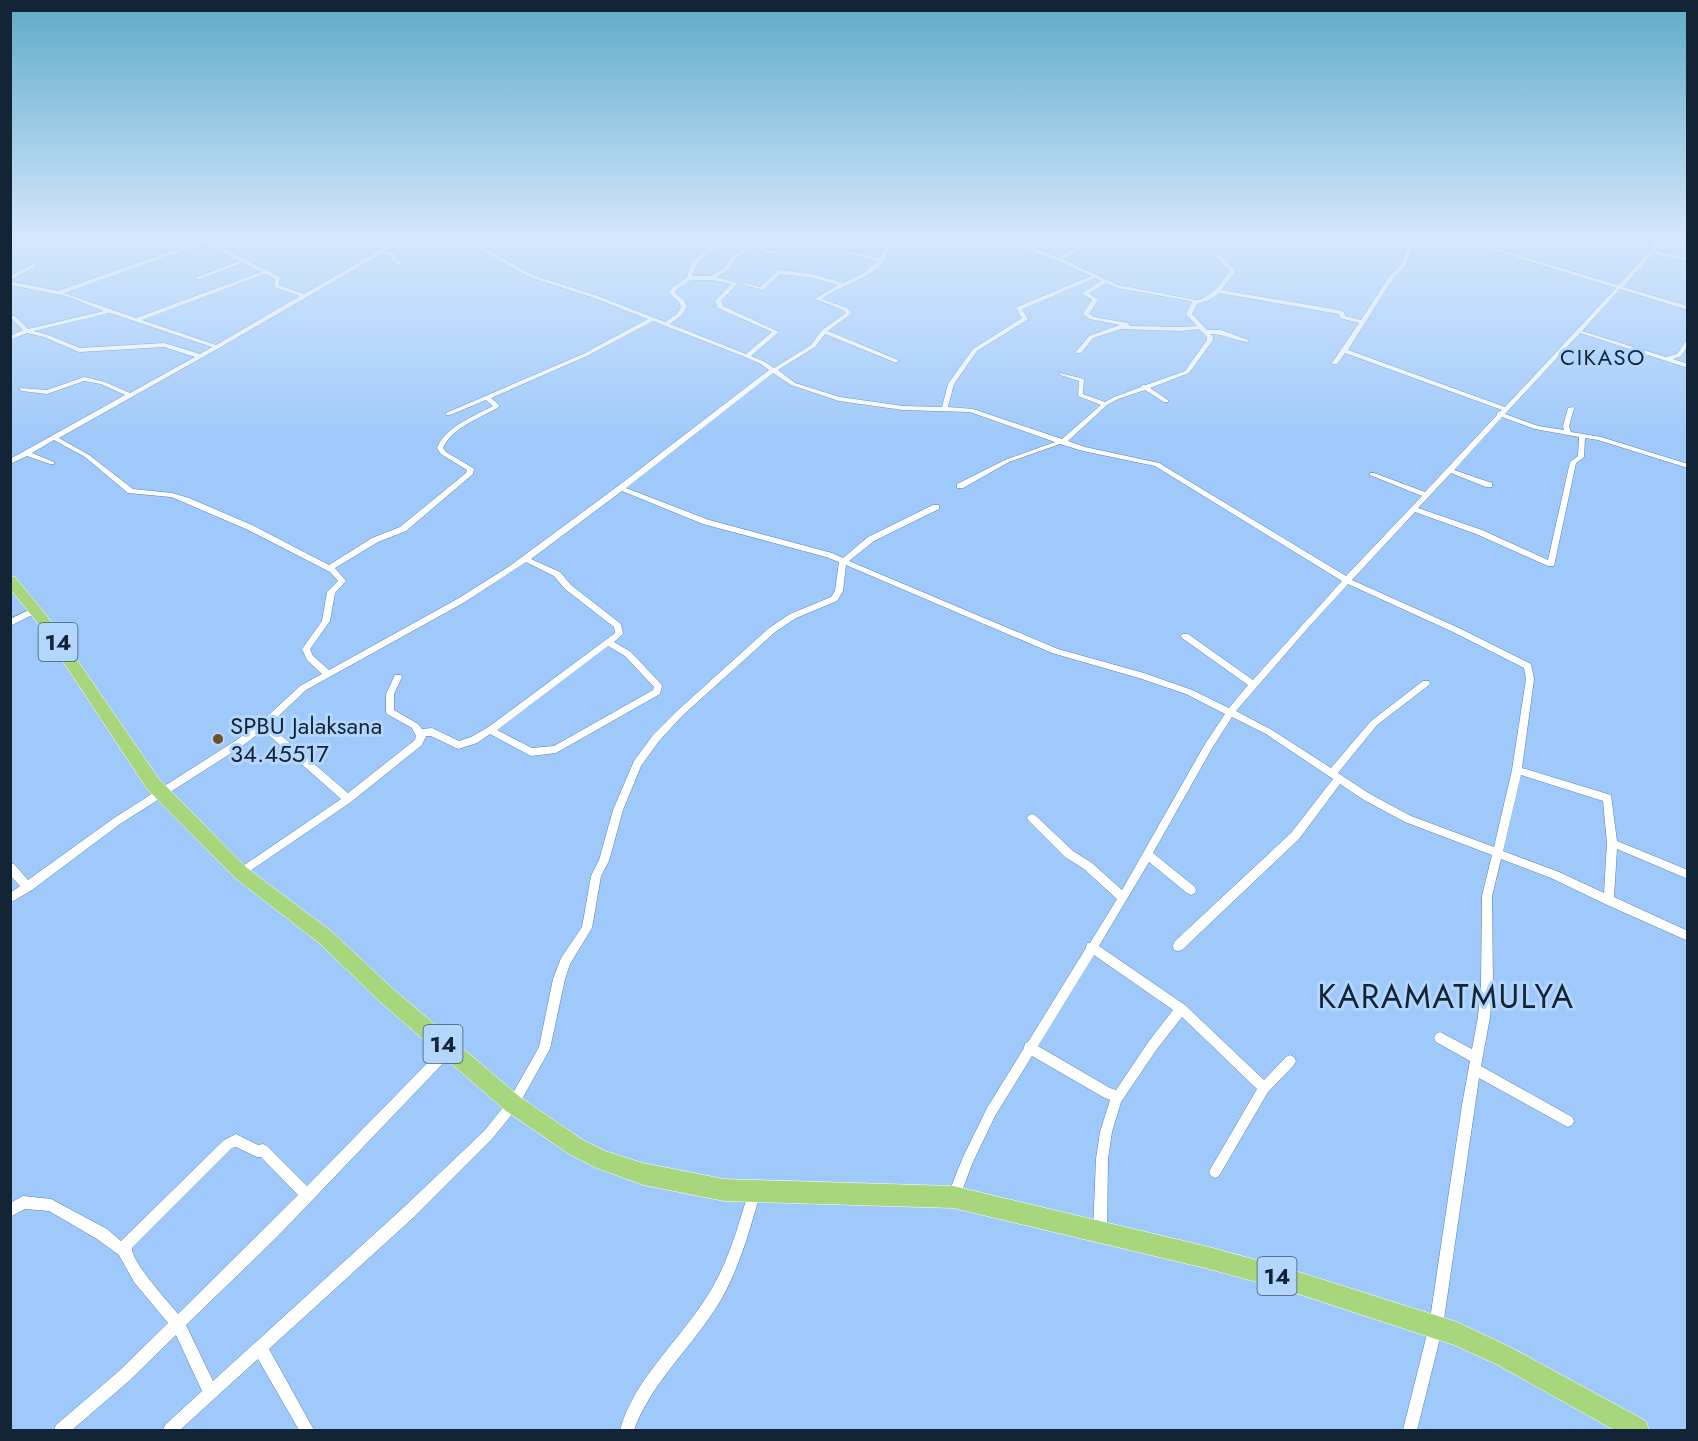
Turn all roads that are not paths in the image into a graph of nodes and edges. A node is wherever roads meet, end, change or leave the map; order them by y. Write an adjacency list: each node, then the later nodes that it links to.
1 (96, 306): 14 (street)
2 (173, 306): 16 (street)
3 (287, 306): 28 (street)
4 (618, 306): 17 (street)
5 (684, 306): 19 (street)
6 (721, 306): 32 (street)
7 (839, 306): 24 (street)
8 (1023, 306): 45 (street)
9 (1091, 306): 20 (street)
10 (1193, 306): 21 (street)
11 (1306, 306): 18 (street)
12 (1372, 306): 18 (street)
13 (1601, 306): 23 (street)
14 (109, 311): 16 (street); 22 (street)
15 (10, 318): 22 (street)
16 (136, 320): 28 (street)
17 (651, 320): 19 (street); 42 (street)
18 (1361, 322): 29 (street)
19 (665, 325): 32 (street)
20 (1130, 326): 21 (street); 30 (street)
21 (1205, 329): 27 (street); 39 (street)
22 (27, 331): 25 (street); 31 (street)
23 (1578, 331): 33 (street); 47 (street)
24 (824, 332): 34 (street); 37 (street)
25 (10, 338)
26 (1688, 340): 33 (street)
27 (1246, 341)
28 (217, 347): 31 (street)
29 (1344, 351): 35 (street); 47 (street)
30 (1079, 352)
31 (199, 356): 41 (street)
32 (747, 356): 37 (street)
33 (1667, 359): 36 (street)
34 (896, 361)
35 (1335, 363)
36 (1688, 366)
37 (773, 370): 45 (street); 61 (street)
38 (1062, 374): 44 (street)
39 (1144, 386): 43 (street); 44 (street)
40 (22, 389): 41 (street)
41 (130, 395): 51 (street)
42 (488, 398): 48 (street); 67 (street)
43 (1166, 401)
44 (1105, 405): 52 (street)
45 (945, 407): 52 (street)
46 (1571, 408): 49 (street)
47 (1502, 412): 49 (street); 57 (street)
48 (448, 414)
49 (1569, 434): 50 (street)
50 (1582, 435): 56 (street); 64 (street)
51 (55, 438): 53 (street); 67 (street)
52 (1061, 442): 60 (street); 68 (street)
53 (27, 453): 54 (street); 55 (street)
54 (10, 462)
55 (52, 463)
56 (1688, 466)
57 (1449, 470): 59 (street); 62 (street)
58 (1372, 474): 62 (street)
59 (1489, 485)
60 (960, 486)
61 (621, 488): 65 (street); 66 (street)
62 (1426, 495): 64 (street)
63 (936, 507): 66 (street)
64 (1413, 509): 68 (street)
65 (525, 559): 73 (street); 74 (street)
66 (843, 562): 78 (street); 109 (street)
67 (329, 568): 74 (street)
68 (1348, 581): 77 (street); 82 (street)
69 (12, 586): 70 (highway, 14)
70 (35, 610): 71 (street); 84 (highway, 14)
71 (10, 622)
72 (1185, 636): 77 (street)
73 (608, 642): 80 (street); 80 (street)
74 (328, 674): 79 (street)
75 (398, 677): 81 (street)
76 (1426, 683): 83 (street)
77 (1253, 684): 78 (street)
78 (1231, 711): 83 (street); 89 (street)
79 (263, 725): 84 (street); 85 (street)
80 (490, 730): 81 (street)
81 (420, 733): 85 (street)
82 (1516, 770): 87 (street); 88 (street)
83 (1336, 775): 88 (street); 99 (street)
84 (160, 793): 91 (highway, 14); 93 (street)
85 (348, 799): 91 (street)
86 (1032, 818): 95 (street)
87 (1612, 843): 92 (street); 97 (street)
88 (1496, 852): 97 (street); 106 (street)
89 (1147, 854): 94 (street); 95 (street)
90 (10, 867): 93 (street)
91 (241, 873): 104 (highway, 14)
92 (1688, 875)
93 (28, 887): 96 (street)
94 (1191, 890)
95 (1123, 898): 100 (street)
96 (10, 899)
97 (1609, 901): 98 (street)
98 (1688, 936)
99 (1178, 946)
100 (1090, 947): 101 (street); 103 (street)
101 (1181, 1009): 107 (street); 108 (street)
102 (1440, 1038): 106 (street)
103 (1029, 1047): 108 (street); 114 (street)
104 (449, 1049): 109 (highway, 14); 113 (street)
105 (1290, 1060): 107 (street)
106 (1476, 1064): 110 (street); 119 (street)
107 (1264, 1088): 111 (street)
108 (1118, 1097): 116 (street)
109 (513, 1104): 112 (highway, 14); 120 (street)
110 (1568, 1121)
111 (1215, 1172)
112 (755, 1191): 114 (highway, 14); 125 (street)
113 (307, 1195): 117 (street); 118 (street)
114 (953, 1197): 116 (highway, 14)
115 (10, 1211): 117 (street)
116 (1100, 1231): 119 (highway, 14)
117 (124, 1251): 118 (street)
118 (177, 1324): 121 (street); 122 (street)
119 (1436, 1326): 126 (street); 127 (highway, 14)
120 (260, 1348): 121 (street); 124 (street)
121 (211, 1393): 123 (street)
122 (61, 1431)
123 (170, 1431)
124 (307, 1431)
125 (627, 1431)
126 (1410, 1431)
127 (1637, 1431)

